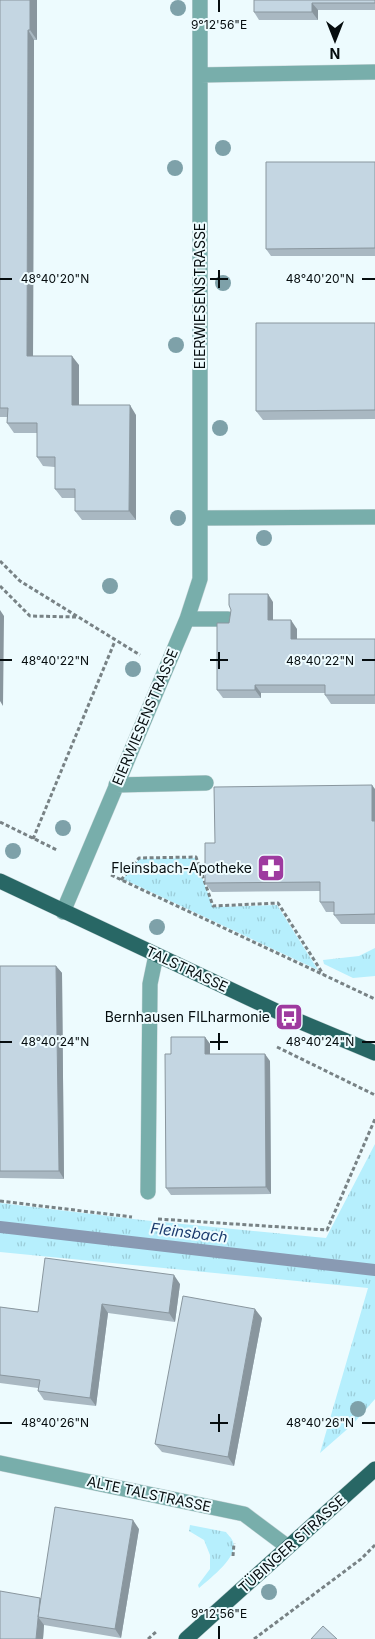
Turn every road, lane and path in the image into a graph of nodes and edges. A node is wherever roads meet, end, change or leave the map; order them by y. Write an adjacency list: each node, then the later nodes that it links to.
1 (200, 0): 3 (street, EIERWIESENSTRASSE)
2 (375, 72): 3 (street)
3 (200, 75): 5 (street, EIERWIESENSTRASSE)
4 (375, 517): 5 (street)
5 (200, 518): 9 (street, EIERWIESENSTRASSE)
6 (0, 560): 8 (path)
7 (0, 586): 8 (path)
8 (77, 616): 11 (path)
9 (187, 619): 10 (street); 12 (street, EIERWIESENSTRASSE)
10 (228, 619)
11 (115, 640): 12 (path); 16 (path)
12 (165, 670): 14 (street, EIERWIESENSTRASSE)
13 (206, 783): 14 (street)
14 (116, 785): 17 (street, EIERWIESENSTRASSE)
15 (0, 822): 16 (path)
16 (34, 839): 17 (path)
17 (83, 862): 18 (path); 20 (street, EIERWIESENSTRASSE)
18 (121, 880): 22 (path); 22 (path)
19 (0, 881): 20 (main road, TALSTRASSE)
20 (64, 912): 21 (main road, TALSTRASSE)
21 (156, 955): 24 (main road, TALSTRASSE); 26 (street)
22 (323, 975): 23 (path)
23 (375, 999)
24 (375, 1053)
25 (375, 1119): 29 (path)
26 (148, 1192)
27 (0, 1201): 28 (path)
28 (133, 1217)
29 (152, 1219)
30 (0, 1463): 34 (street, ALTE TALSTRASSE)
31 (375, 1469): 34 (main road, TÜBINGER STRASSE)
32 (234, 1540): 35 (path)
33 (375, 1545): 39 (path)
34 (288, 1547): 38 (main road, TÜBINGER STRASSE)
35 (230, 1559)
36 (163, 1625): 37 (path)
37 (148, 1639)
38 (186, 1639)
39 (254, 1639)

